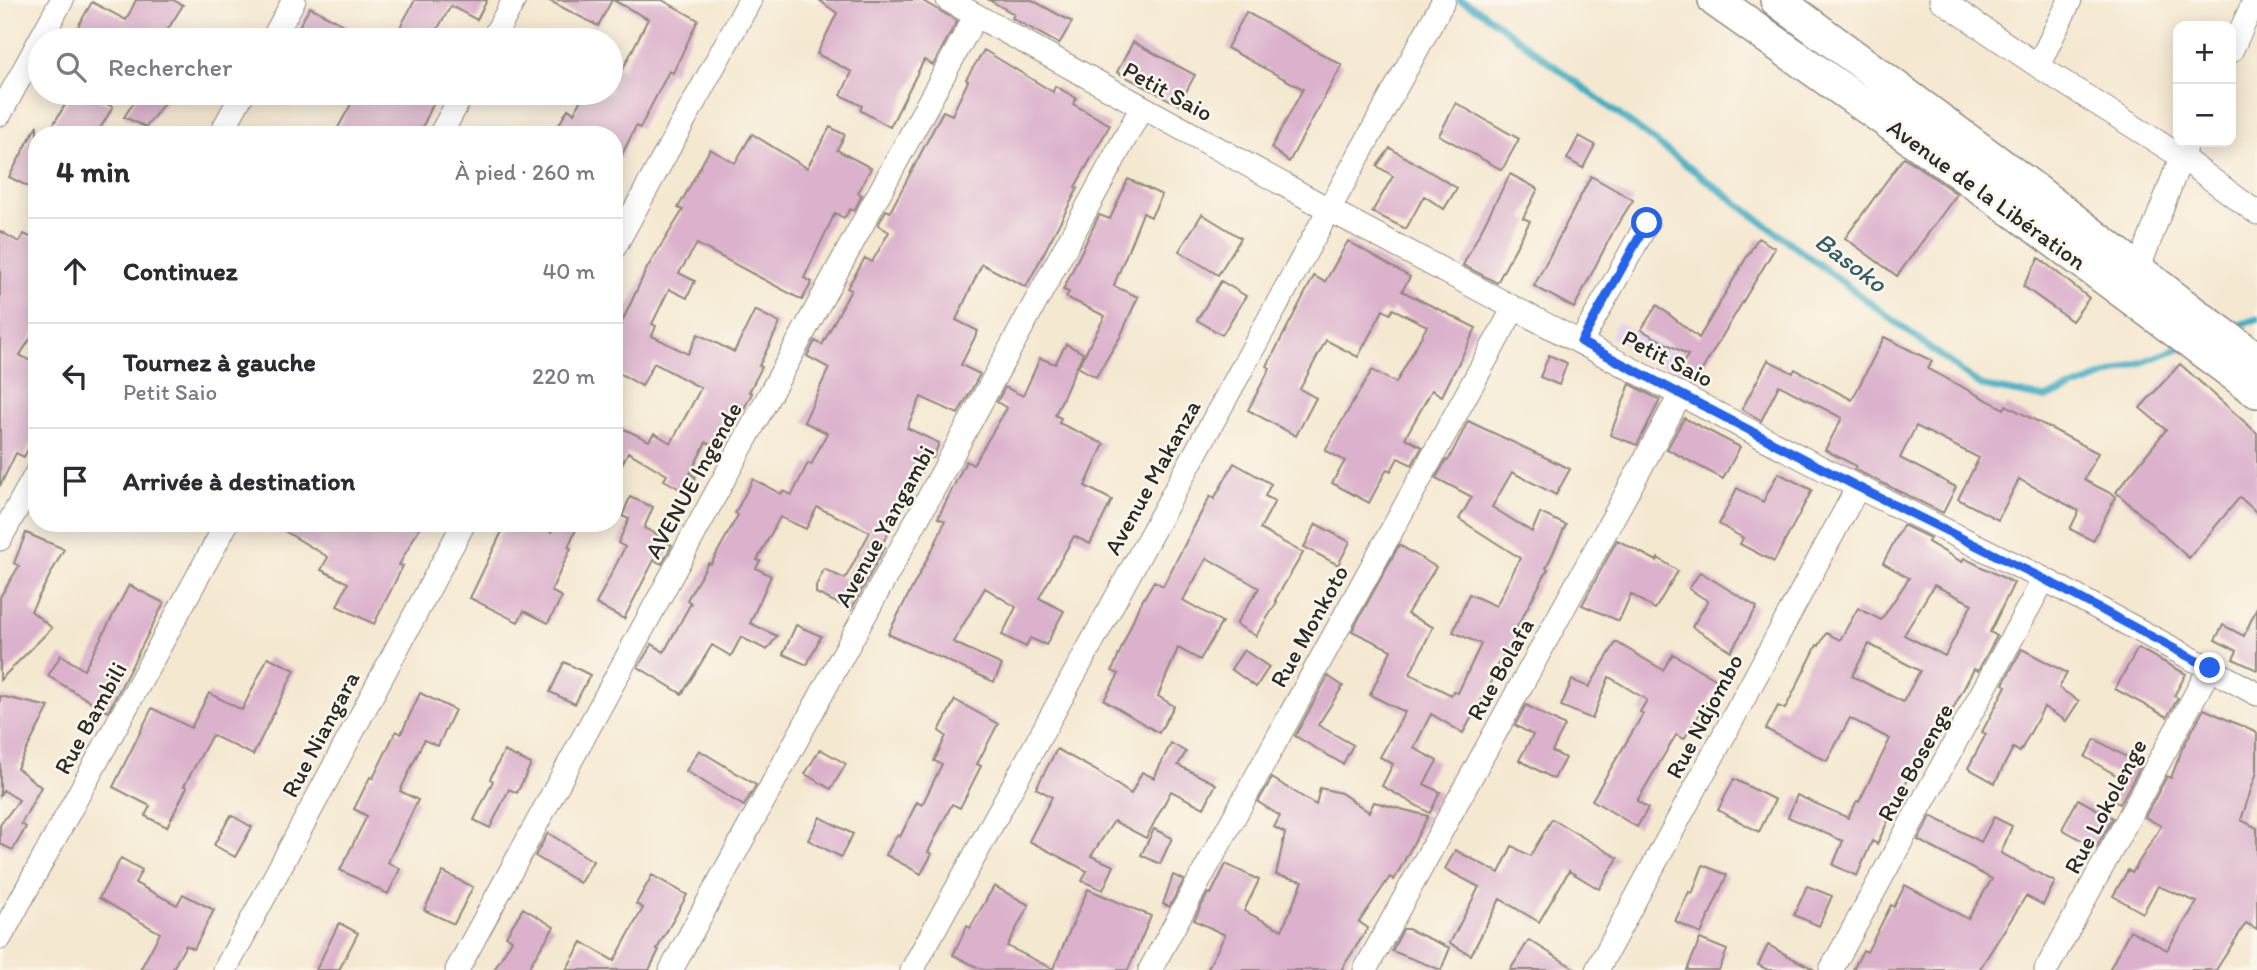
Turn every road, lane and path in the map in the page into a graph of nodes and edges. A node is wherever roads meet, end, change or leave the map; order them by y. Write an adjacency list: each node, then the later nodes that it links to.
1 (62, 0): 13 (street)
2 (294, 0): 14 (street)
3 (514, 0): 15 (street)
4 (750, 0): 29 (street)
5 (948, 0): 12 (street, Petit Saio)
6 (1715, 0): 32 (highway, Avenue de la Libération)
7 (1777, 0): 30 (highway, Avenue de la Libération)
8 (1941, 0): 18 (street)
9 (2070, 0): 18 (street)
10 (2255, 0): 16 (street)
11 (1441, 5): 26 (street, Avenue Makanza)
12 (976, 15): 21 (street, Petit Saio); 46 (street, AVENUE Ingende)
13 (47, 28)
14 (279, 28)
15 (499, 28)
16 (2236, 40)
17 (28, 62): 22 (street)
18 (2038, 66): 25 (street)
19 (236, 105): 23 (street)
20 (456, 105): 24 (street)
21 (1142, 107): 26 (street, Petit Saio); 47 (street, Avenue Yangambi)
22 (0, 114)
23 (225, 126)
24 (445, 126)
25 (2183, 149): 27 (street); 30 (street)
26 (1328, 209): 31 (street, Petit Saio); 48 (street, Avenue Makanza)
27 (2257, 213)
28 (1647, 223): 33 (street)
29 (623, 232)
30 (2138, 270): 32 (highway, Avenue de la Libération)
31 (1514, 308): 33 (street, Petit Saio); 49 (street, Rue Monkoto)
32 (2185, 322): 34 (highway, Avenue de la Libération)
33 (1581, 342): 35 (street, Petit Saio)
34 (2251, 370)
35 (1681, 394): 36 (street, Petit Saio); 50 (street, Rue Bolafa)
36 (1858, 487): 41 (street, Petit Saio); 51 (street, Rue Ndjombo)
37 (28, 489): 40 (street)
38 (222, 532): 44 (street, Rue Bambili)
39 (459, 532): 45 (street, Rue Niangara)
40 (0, 540)
41 (2044, 579): 42 (street, Petit Saio); 52 (street, Rue Bosenge)
42 (2210, 668): 43 (street, Petit Saio); 53 (street, Rue Lokolenge)
43 (2257, 694)
44 (0, 938)
45 (225, 970)
46 (457, 970)
47 (671, 970)
48 (912, 970)
49 (1150, 970)
50 (1365, 970)
51 (1597, 970)
52 (1831, 970)
53 (2046, 970)

